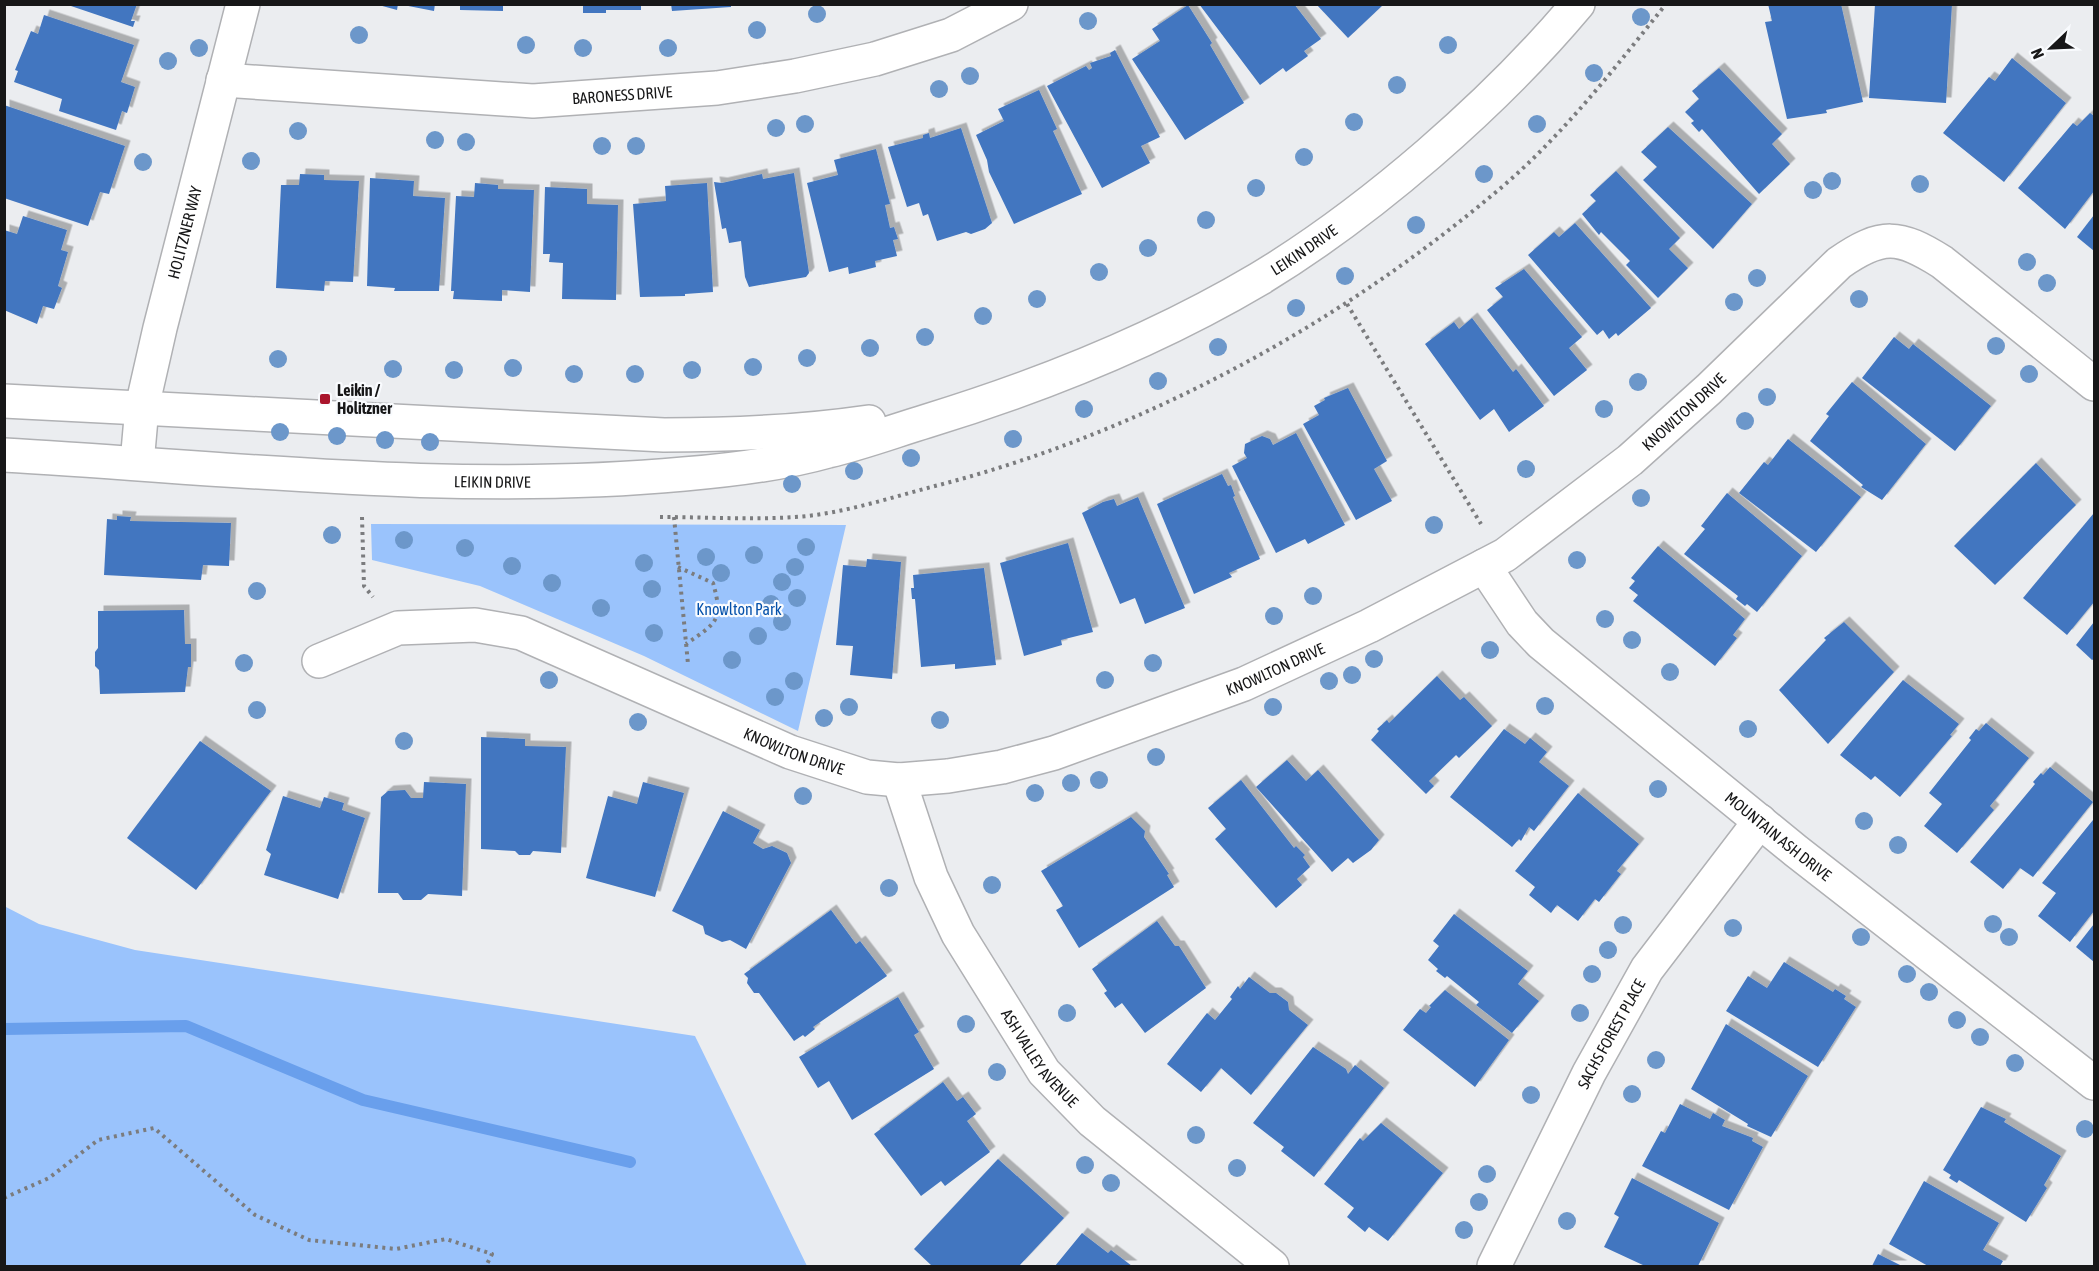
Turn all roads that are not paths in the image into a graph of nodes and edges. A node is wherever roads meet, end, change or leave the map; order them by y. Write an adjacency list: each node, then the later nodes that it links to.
1 (243, 4): 4 (street, HOLITZNER WAY)
2 (1011, 4): 4 (street, BARONESS DRIVE)
3 (1578, 4): 8 (street, LEIKIN DRIVE)
4 (223, 80): 7 (street, HOLITZNER WAY)
5 (2094, 384): 11 (street, KNOWLTON DRIVE)
6 (4, 401): 7 (street, LEIKIN DRIVE)
7 (142, 407): 8 (street, LEIKIN DRIVE); 10 (street, HOLITZNER WAY)
8 (971, 407): 10 (street, LEIKIN DRIVE)
9 (4, 455): 10 (street, LEIKIN DRIVE)
10 (137, 463)
11 (1495, 560): 13 (street, KNOWLTON DRIVE); 14 (street, MOUNTAIN ASH DRIVE)
12 (319, 661): 13 (street, KNOWLTON DRIVE)
13 (899, 780): 16 (street, ASH VALLEY AVENUE)
14 (1760, 821): 15 (street, MOUNTAIN ASH DRIVE); 17 (street, SACHS FOREST PLACE)
15 (2094, 1083)
16 (1272, 1266)
17 (1494, 1266)

